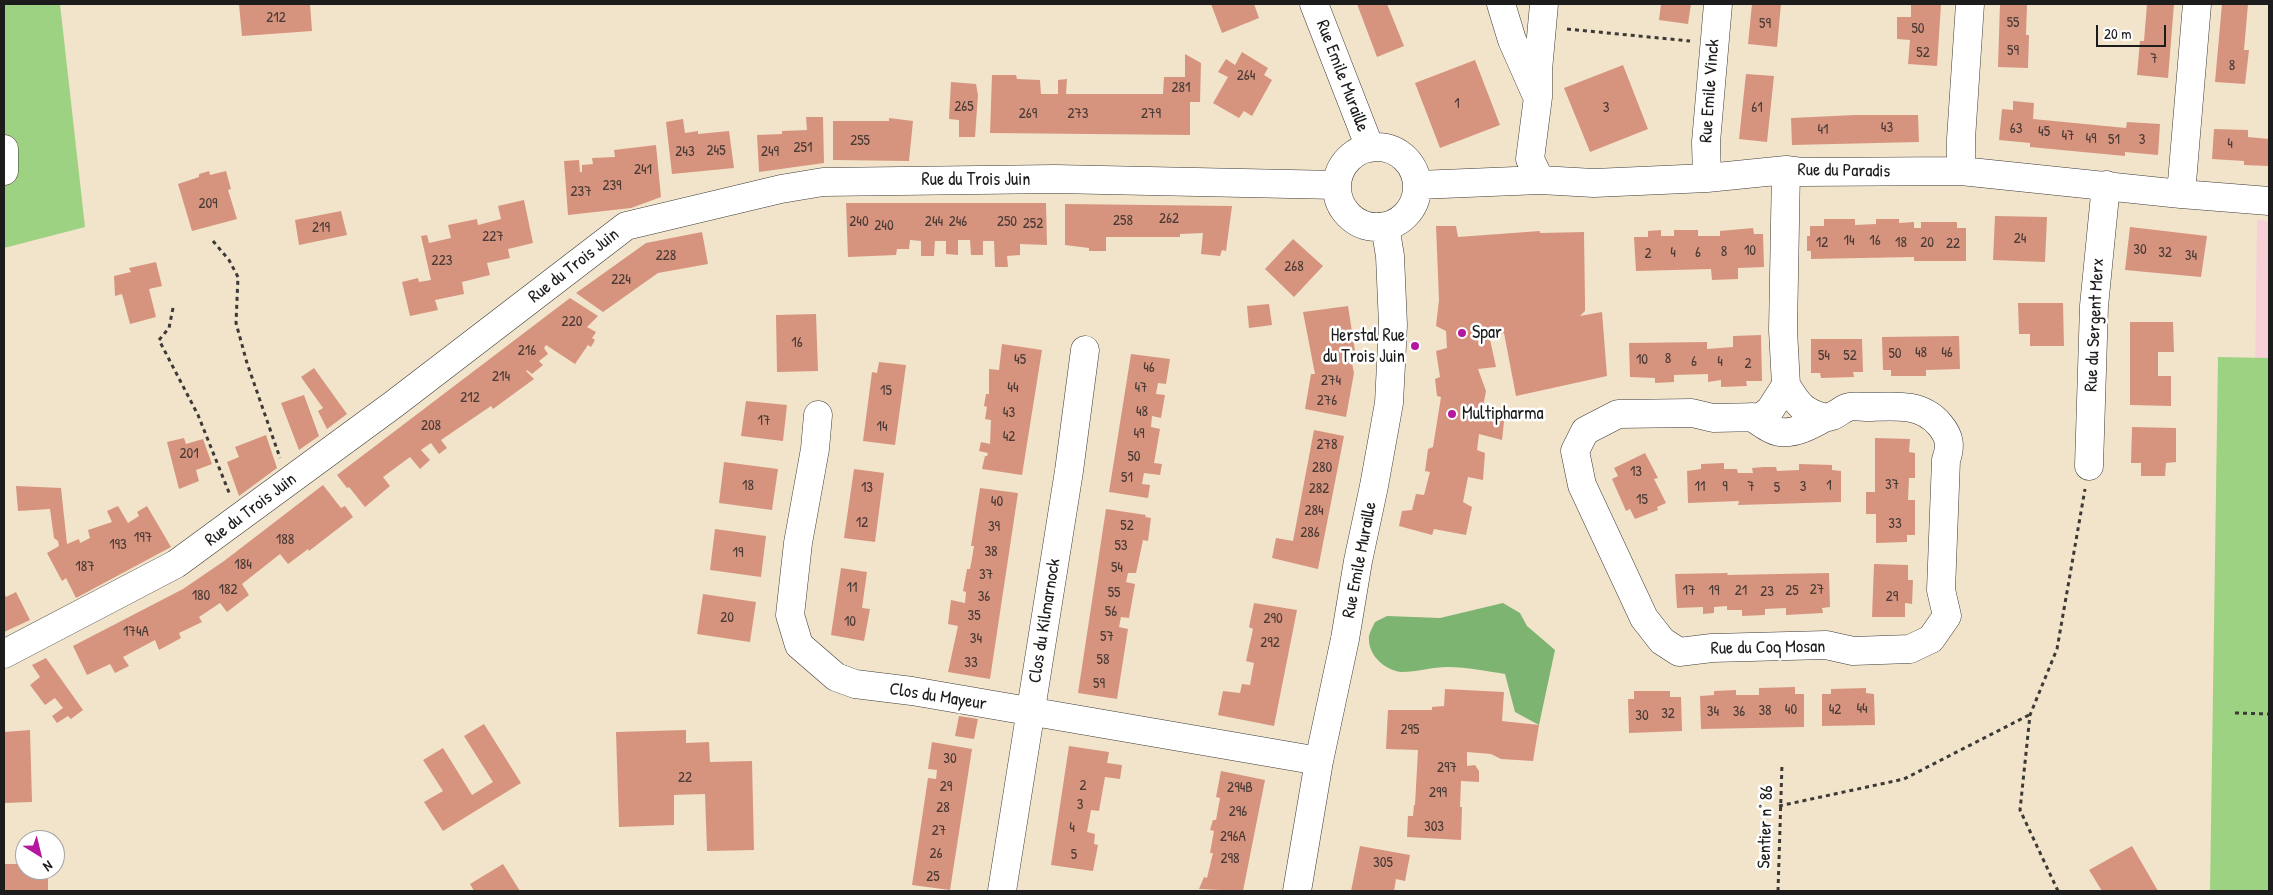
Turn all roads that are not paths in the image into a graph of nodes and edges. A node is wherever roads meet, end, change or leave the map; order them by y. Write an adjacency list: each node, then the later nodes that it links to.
1 (1314, 4): 8 (street, Rue Emile Muraille)
2 (1500, 4): 7 (street)
3 (1718, 4): 13 (street, Rue Emile Vinck)
4 (1970, 4): 11 (street)
5 (2197, 4): 18 (street)
6 (1543, 15): 7 (street)
7 (1538, 98): 14 (street)
8 (1370, 148): 15 (street); 16 (street)
9 (4, 149): 12 (street)
10 (1786, 170): 11 (street, Rue du Paradis); 13 (street, Rue du Paradis); 22 (street)
11 (1961, 171): 17 (street, Rue du Paradis)
12 (4, 172)
13 (1707, 178): 14 (street, Rue du Paradis)
14 (1540, 180): 16 (street, Rue du Paradis)
15 (1337, 185): 20 (street); 27 (street, Rue du Trois Juin)
16 (1418, 185): 20 (street)
17 (2106, 185): 18 (street, Rue du Paradis); 26 (street, Rue du Sergent Merx)
18 (2181, 194): 19 (street, Rue du Paradis)
19 (2269, 201)
20 (1385, 226): 29 (street, Rue Emile Muraille)
21 (1085, 350): 28 (street, Clos du Kilmarnock)
22 (1781, 393): 24 (street, Rue du Coq Mosan); 25 (street)
23 (818, 415): 28 (street, Clos du Mayeur)
24 (1752, 417): 25 (street, Rue du Coq Mosan); 25 (street, Rue du Coq Mosan)
25 (1824, 418)
26 (2088, 466)
27 (4, 654)
28 (1029, 712): 29 (street, Clos du Mayeur); 30 (street, Clos du Kilmarnock)
29 (1319, 761): 31 (street, Rue Emile Muraille)
30 (1002, 891)
31 (1297, 891)

